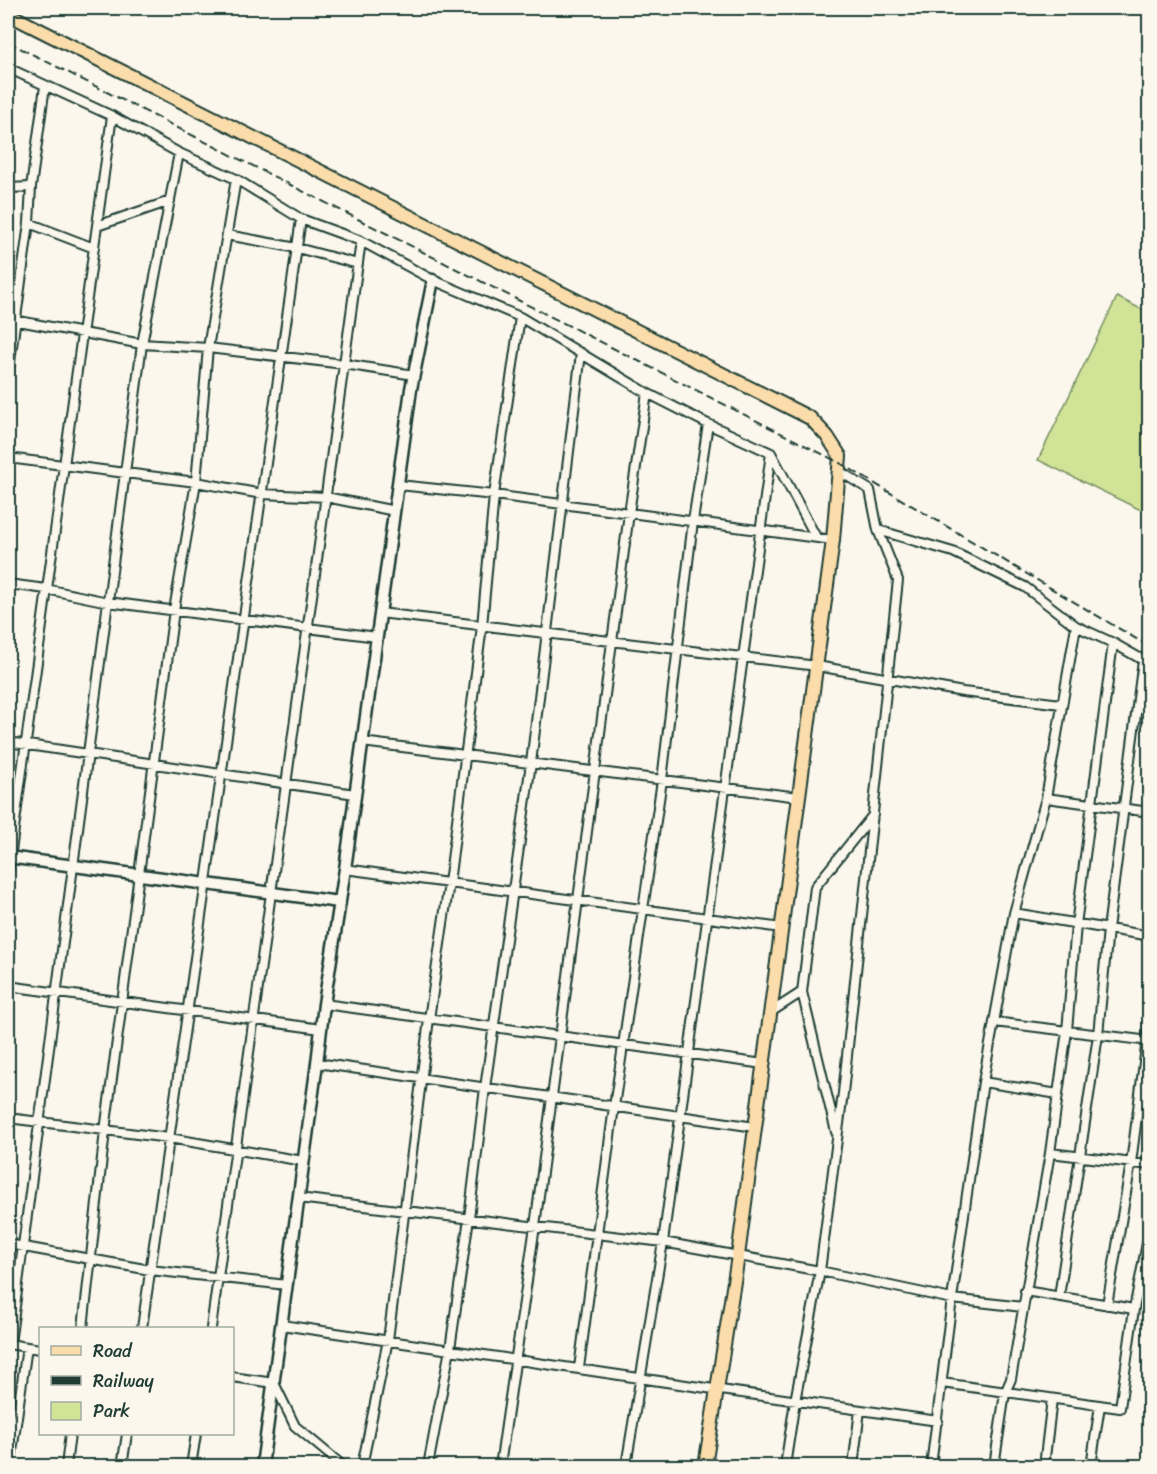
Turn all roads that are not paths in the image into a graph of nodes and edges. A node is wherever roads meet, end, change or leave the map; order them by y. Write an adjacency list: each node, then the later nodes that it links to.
1 (8, 14): 34 (main road)
2 (8, 68): 3 (street)
3 (45, 86): 4 (street); 7 (street)
4 (112, 116): 5 (street); 12 (street)
5 (179, 153): 6 (street); 9 (street)
6 (236, 179): 10 (street); 13 (street)
7 (31, 187): 8 (street); 11 (street)
8 (8, 188)
9 (170, 201): 12 (street); 22 (street)
10 (301, 219): 14 (street); 16 (street)
11 (29, 223): 15 (street); 20 (street)
12 (97, 226): 15 (street)
13 (227, 235): 16 (street); 23 (street)
14 (361, 241): 17 (street); 18 (street)
15 (94, 248): 21 (street)
16 (297, 248): 17 (street); 25 (street)
17 (358, 264): 26 (street)
18 (433, 280): 19 (street); 27 (street)
19 (520, 317): 24 (street); 39 (street)
20 (12, 319): 21 (street); 28 (street)
21 (81, 334): 22 (street); 33 (street)
22 (142, 344): 23 (street); 35 (street)
23 (208, 348): 25 (street); 36 (street)
24 (581, 353): 29 (street); 41 (street)
25 (282, 357): 26 (street); 38 (street)
26 (344, 364): 27 (street); 40 (street)
27 (414, 375): 37 (street)
28 (8, 376)
29 (647, 393): 30 (street); 43 (street)
30 (708, 424): 31 (street); 44 (street)
31 (771, 453): 45 (street); 47 (street)
32 (8, 458): 33 (street)
33 (63, 466): 35 (street); 50 (street)
34 (839, 471): 46 (street); 48 (main road)
35 (125, 473): 36 (street); 51 (street)
36 (195, 482): 38 (street); 52 (street)
37 (399, 485): 39 (street); 42 (street)
38 (262, 494): 40 (street); 54 (street)
39 (494, 495): 41 (street); 55 (street)
40 (326, 497): 42 (street); 57 (street)
41 (562, 504): 43 (street); 58 (street)
42 (395, 512): 53 (street)
43 (629, 513): 44 (street); 60 (street)
44 (693, 521): 45 (street); 62 (street)
45 (760, 530): 47 (street); 63 (street)
46 (878, 530): 56 (street); 66 (street)
47 (816, 537): 48 (street)
48 (833, 540): 65 (main road)
49 (8, 584): 50 (street)
50 (46, 589): 51 (street); 70 (street)
51 (108, 602): 52 (street); 71 (street)
52 (174, 610): 54 (street); 74 (street)
53 (380, 613): 55 (street); 59 (street)
54 (244, 621): 57 (street); 76 (street)
55 (482, 626): 58 (street); 72 (street)
56 (1076, 626): 61 (street); 67 (street)
57 (308, 628): 59 (street); 78 (street)
58 (548, 634): 60 (street); 73 (street)
59 (377, 637): 69 (street)
60 (613, 642): 62 (street); 75 (street)
61 (1113, 643): 64 (street); 83 (street)
62 (677, 649): 63 (street); 77 (street)
63 (743, 657): 65 (street); 79 (street)
64 (1146, 662): 84 (street)
65 (817, 666): 66 (street); 81 (main road)
66 (889, 679): 67 (street); 86 (street)
67 (1061, 704): 82 (street)
68 (8, 742): 70 (street)
69 (362, 742): 72 (street); 80 (street)
70 (25, 745): 71 (street); 87 (street)
71 (88, 755): 74 (street); 88 (street)
72 (465, 755): 73 (street); 92 (street)
73 (531, 763): 75 (street); 94 (street)
74 (154, 765): 76 (street); 91 (street)
75 (595, 771): 77 (street); 96 (street)
76 (221, 774): 78 (street); 93 (street)
77 (662, 780): 79 (street); 98 (street)
78 (286, 784): 80 (street); 95 (street)
79 (725, 788): 81 (street); 100 (street)
80 (355, 794): 89 (street)
81 (799, 797): 102 (main road)
82 (1046, 798): 83 (street); 99 (street)
83 (1092, 804): 84 (street); 101 (street)
84 (1125, 809): 85 (street); 103 (street)
85 (1149, 812)
86 (874, 814): 106 (street); 137 (street)
87 (9, 857): 88 (street); 90 (street)
88 (73, 866): 91 (street); 107 (street)
89 (345, 869): 92 (street); 97 (street)
90 (8, 873)
91 (139, 875): 93 (street); 108 (street)
92 (449, 883): 94 (street); 113 (street)
93 (206, 884): 95 (street); 110 (street)
94 (512, 892): 96 (street); 116 (street)
95 (271, 893): 97 (street); 114 (street)
96 (578, 900): 98 (street); 120 (street)
97 (339, 902): 109 (street)
98 (644, 909): 100 (street); 122 (street)
99 (1014, 913): 101 (street); 115 (street)
100 (708, 918): 102 (street); 123 (street)
101 (1076, 925): 103 (street); 118 (street)
102 (782, 928): 111 (main road)
103 (1108, 929): 104 (street); 119 (street)
104 (1149, 936)
105 (8, 987): 107 (street)
106 (802, 992): 111 (street); 137 (street)
107 (56, 993): 108 (street); 134 (street)
108 (122, 1002): 110 (street); 136 (street)
109 (324, 1005): 113 (street); 117 (street)
110 (187, 1011): 114 (street); 138 (street)
111 (771, 1012): 125 (main road)
112 (1149, 1016): 121 (street)
113 (429, 1019): 116 (street); 126 (street)
114 (253, 1020): 117 (street); 139 (street)
115 (994, 1022): 118 (street); 127 (street)
116 (494, 1027): 120 (street); 128 (street)
117 (321, 1029): 124 (street)
118 (1067, 1031): 119 (street); 129 (street)
119 (1098, 1035): 121 (street); 141 (street)
120 (560, 1036): 122 (street); 130 (street)
121 (1148, 1041): 143 (street)
122 (624, 1045): 123 (street); 131 (street)
123 (689, 1053): 125 (street); 132 (street)
124 (317, 1063): 126 (street); 142 (street)
125 (764, 1064): 135 (main road)
126 (421, 1078): 128 (street); 146 (street)
127 (983, 1083): 129 (street); 162 (street)
128 (485, 1088): 130 (street); 147 (street)
129 (1058, 1094): 140 (street)
130 (551, 1097): 131 (street); 148 (street)
131 (614, 1107): 132 (street); 150 (street)
132 (681, 1116): 135 (street); 151 (street)
133 (8, 1118): 134 (street)
134 (39, 1122): 136 (street); 153 (street)
135 (755, 1127): 154 (main road)
136 (105, 1131): 138 (street); 155 (street)
137 (837, 1136): 157 (street)
138 (169, 1138): 139 (street); 156 (street)
139 (236, 1149): 142 (street); 158 (street)
140 (1050, 1153): 141 (street); 160 (street)
141 (1081, 1157): 143 (street); 161 (street)
142 (303, 1161): 145 (street)
143 (1131, 1163): 144 (street); 163 (street)
144 (1149, 1165)
145 (298, 1198): 146 (street); 159 (street)
146 (404, 1210): 147 (street); 170 (street)
147 (469, 1218): 148 (street); 174 (street)
148 (535, 1226): 150 (street); 175 (street)
149 (1149, 1228): 165 (street)
150 (597, 1234): 151 (street); 176 (street)
151 (663, 1242): 154 (street); 178 (street)
152 (8, 1244): 153 (street)
153 (23, 1245): 155 (street); 171 (street)
154 (738, 1256): 157 (street); 181 (main road)
155 (91, 1258): 156 (street); 167 (street)
156 (150, 1270): 158 (street); 168 (street)
157 (820, 1271): 162 (street); 184 (street)
158 (218, 1276): 159 (street); 169 (street)
159 (287, 1285): 166 (street)
160 (1025, 1291): 161 (street); 164 (street)
161 (1059, 1297): 163 (street)
162 (952, 1299): 164 (street); 180 (street)
163 (1107, 1305): 165 (street)
164 (1023, 1307): 182 (street)
165 (1134, 1309): 185 (street)
166 (282, 1325): 170 (street); 179 (street)
167 (83, 1327)
168 (142, 1327)
169 (211, 1327)
170 (388, 1340): 174 (street); 197 (street)
171 (9, 1344): 172 (street)
172 (27, 1347): 173 (street); 191 (street)
173 (39, 1349)
174 (450, 1349): 175 (street); 198 (street)
175 (515, 1359): 176 (street); 199 (street)
176 (579, 1368): 178 (street)
177 (234, 1377): 179 (street)
178 (642, 1378): 181 (street); 200 (street)
179 (274, 1383): 195 (street); 196 (street)
180 (942, 1383): 182 (street); 187 (street)
181 (716, 1391): 184 (street); 201 (main road)
182 (1005, 1393): 183 (street); 205 (street)
183 (1052, 1399): 185 (street); 206 (street)
184 (795, 1401): 186 (street); 202 (street)
185 (1100, 1405): 207 (street)
186 (860, 1410): 187 (street); 203 (street)
187 (938, 1421): 204 (street)
188 (70, 1435): 192 (street)
189 (127, 1435): 193 (street)
190 (196, 1435): 194 (street)
191 (10, 1467)
192 (66, 1467)
193 (122, 1467)
194 (191, 1467)
195 (262, 1467)
196 (343, 1467)
197 (362, 1467)
198 (428, 1467)
199 (500, 1467)
200 (626, 1467)
201 (705, 1467)
202 (785, 1467)
203 (853, 1467)
204 (931, 1467)
205 (994, 1467)
206 (1044, 1467)
207 (1091, 1467)

